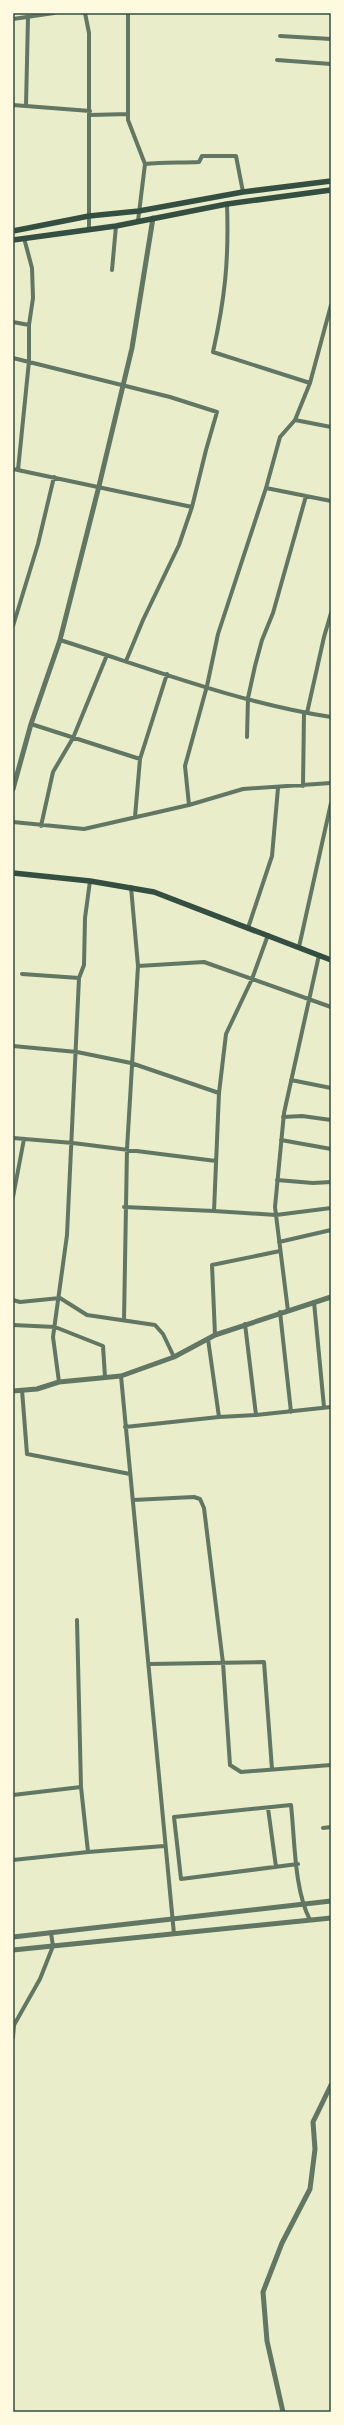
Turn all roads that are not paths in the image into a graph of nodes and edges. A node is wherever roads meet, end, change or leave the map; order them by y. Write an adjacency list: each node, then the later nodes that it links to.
1 (54, 13): 4 (street)
2 (85, 13): 12 (street)
3 (128, 13): 13 (street)
4 (28, 17): 5 (street); 11 (street)
5 (13, 19)
6 (280, 36): 7 (street)
7 (331, 39)
8 (277, 60): 9 (street)
9 (331, 64)
10 (13, 105): 11 (street)
11 (26, 106): 12 (street)
12 (90, 113): 13 (street); 20 (street)
13 (128, 114): 14 (street)
14 (145, 164): 17 (street); 19 (street)
15 (331, 180): 17 (main road)
16 (331, 190): 18 (main road)
17 (243, 192): 19 (main road)
18 (227, 204): 21 (main road); 34 (street)
19 (139, 211): 20 (main road); 22 (street)
20 (89, 216): 24 (main road); 25 (street)
21 (153, 218): 22 (main road); 35 (street)
22 (138, 221): 23 (main road)
23 (116, 226): 25 (main road); 28 (street)
24 (13, 230)
25 (89, 230): 26 (main road)
26 (24, 238): 27 (main road); 31 (street)
27 (13, 240)
28 (112, 270)
29 (331, 304): 34 (street)
30 (13, 322): 31 (street)
31 (29, 325): 33 (street)
32 (13, 358): 33 (street)
33 (29, 361): 35 (street); 38 (street)
34 (310, 383): 36 (street)
35 (124, 385): 40 (street); 44 (street)
36 (295, 420): 37 (street); 41 (street)
37 (331, 427)
38 (15, 470): 39 (street)
39 (54, 477): 40 (street); 46 (street)
40 (99, 486): 44 (street); 47 (street)
41 (266, 488): 42 (street); 51 (street)
42 (306, 496): 43 (street); 52 (street)
43 (331, 501)
44 (192, 507): 49 (street)
45 (331, 613): 53 (street)
46 (13, 626)
47 (60, 640): 48 (street); 55 (street)
48 (107, 655): 49 (street); 57 (street)
49 (126, 661): 50 (street)
50 (167, 674): 51 (street); 58 (street)
51 (207, 686): 52 (street); 64 (street)
52 (248, 698): 53 (street); 56 (street)
53 (306, 713): 54 (street); 60 (street)
54 (331, 717)
55 (31, 724): 57 (street); 62 (street)
56 (247, 737)
57 (73, 738): 58 (street); 67 (street)
58 (140, 759): 65 (street)
59 (331, 783): 60 (street)
60 (303, 786): 61 (street)
61 (278, 788): 64 (street); 71 (street)
62 (13, 790)
63 (331, 803): 73 (street)
64 (189, 805): 65 (street)
65 (135, 817): 67 (street)
66 (13, 822): 67 (street)
67 (41, 826)
68 (13, 873): 69 (main road)
69 (90, 881): 70 (main road); 78 (street)
70 (131, 887): 71 (main road); 76 (street)
71 (248, 928): 72 (main road)
72 (268, 935): 73 (main road); 79 (street)
73 (300, 947): 74 (main road)
74 (319, 955): 75 (main road); 80 (street)
75 (331, 960)
76 (138, 966): 79 (street); 84 (street)
77 (22, 974): 78 (street)
78 (79, 978): 83 (street)
79 (252, 979): 80 (street); 87 (street)
80 (309, 999): 81 (street); 85 (street)
81 (331, 1007)
82 (13, 1046): 83 (street)
83 (77, 1052): 84 (street); 93 (street)
84 (131, 1062): 87 (street); 94 (street)
85 (291, 1080): 86 (street); 88 (street)
86 (331, 1088)
87 (219, 1093): 96 (street)
88 (283, 1117): 89 (street); 92 (street)
89 (331, 1120)
90 (13, 1138): 91 (street)
91 (24, 1140): 93 (street); 99 (street)
92 (281, 1140): 95 (street); 97 (street)
93 (73, 1143): 94 (street); 108 (street)
94 (127, 1149): 96 (street); 100 (street)
95 (331, 1149)
96 (216, 1161): 102 (street)
97 (277, 1180): 98 (street); 103 (street)
98 (331, 1182)
99 (13, 1197)
100 (124, 1207): 102 (street); 113 (street)
101 (331, 1208): 103 (street)
102 (214, 1211): 103 (street)
103 (276, 1215): 105 (street)
104 (331, 1230): 105 (street)
105 (279, 1242): 106 (street)
106 (280, 1251): 111 (street); 117 (street)
107 (331, 1296): 110 (street)
108 (60, 1298): 109 (street); 113 (street); 116 (street)
109 (13, 1300)
110 (314, 1302): 111 (street); 125 (street)
111 (288, 1311): 112 (street)
112 (280, 1312): 114 (street); 127 (street)
113 (124, 1320): 119 (street)
114 (245, 1324): 117 (street); 128 (street)
115 (13, 1325): 116 (street)
116 (54, 1327): 121 (street); 122 (street)
117 (215, 1335): 118 (street)
118 (208, 1339): 119 (street); 129 (street)
119 (174, 1357): 120 (street)
120 (121, 1376): 121 (street); 130 (street)
121 (104, 1377): 122 (street)
122 (59, 1382): 123 (street)
123 (22, 1390): 124 (street); 131 (street)
124 (13, 1391)
125 (324, 1407): 126 (street); 127 (street)
126 (331, 1407)
127 (291, 1412): 128 (street)
128 (256, 1415): 129 (street)
129 (219, 1417): 130 (street)
130 (126, 1427): 131 (street)
131 (130, 1474): 132 (street)
132 (133, 1500): 134 (street); 135 (street)
133 (77, 1620): 138 (street)
134 (223, 1663): 135 (street); 137 (street); 137 (street)
135 (149, 1664): 143 (street)
136 (331, 1765): 137 (street)
137 (272, 1769)
138 (81, 1787): 139 (street); 144 (street)
139 (13, 1795)
140 (268, 1808): 146 (street); 147 (street); 147 (street)
141 (331, 1827): 142 (street)
142 (323, 1828)
143 (164, 1846): 144 (street); 151 (street)
144 (88, 1852): 145 (street)
145 (13, 1860)
146 (298, 1864): 147 (street); 149 (street)
147 (276, 1867)
148 (331, 1901): 149 (street)
149 (302, 1904): 151 (street); 152 (street)
150 (331, 1918): 152 (street)
151 (172, 1920): 153 (street); 154 (street)
152 (310, 1920): 154 (street)
153 (51, 1933): 155 (street); 156 (street)
154 (174, 1934): 156 (street)
155 (13, 1937)
156 (53, 1946): 157 (street); 158 (street)
157 (13, 1950)
158 (13, 2037)
159 (331, 2085): 160 (street)
160 (283, 2412)

